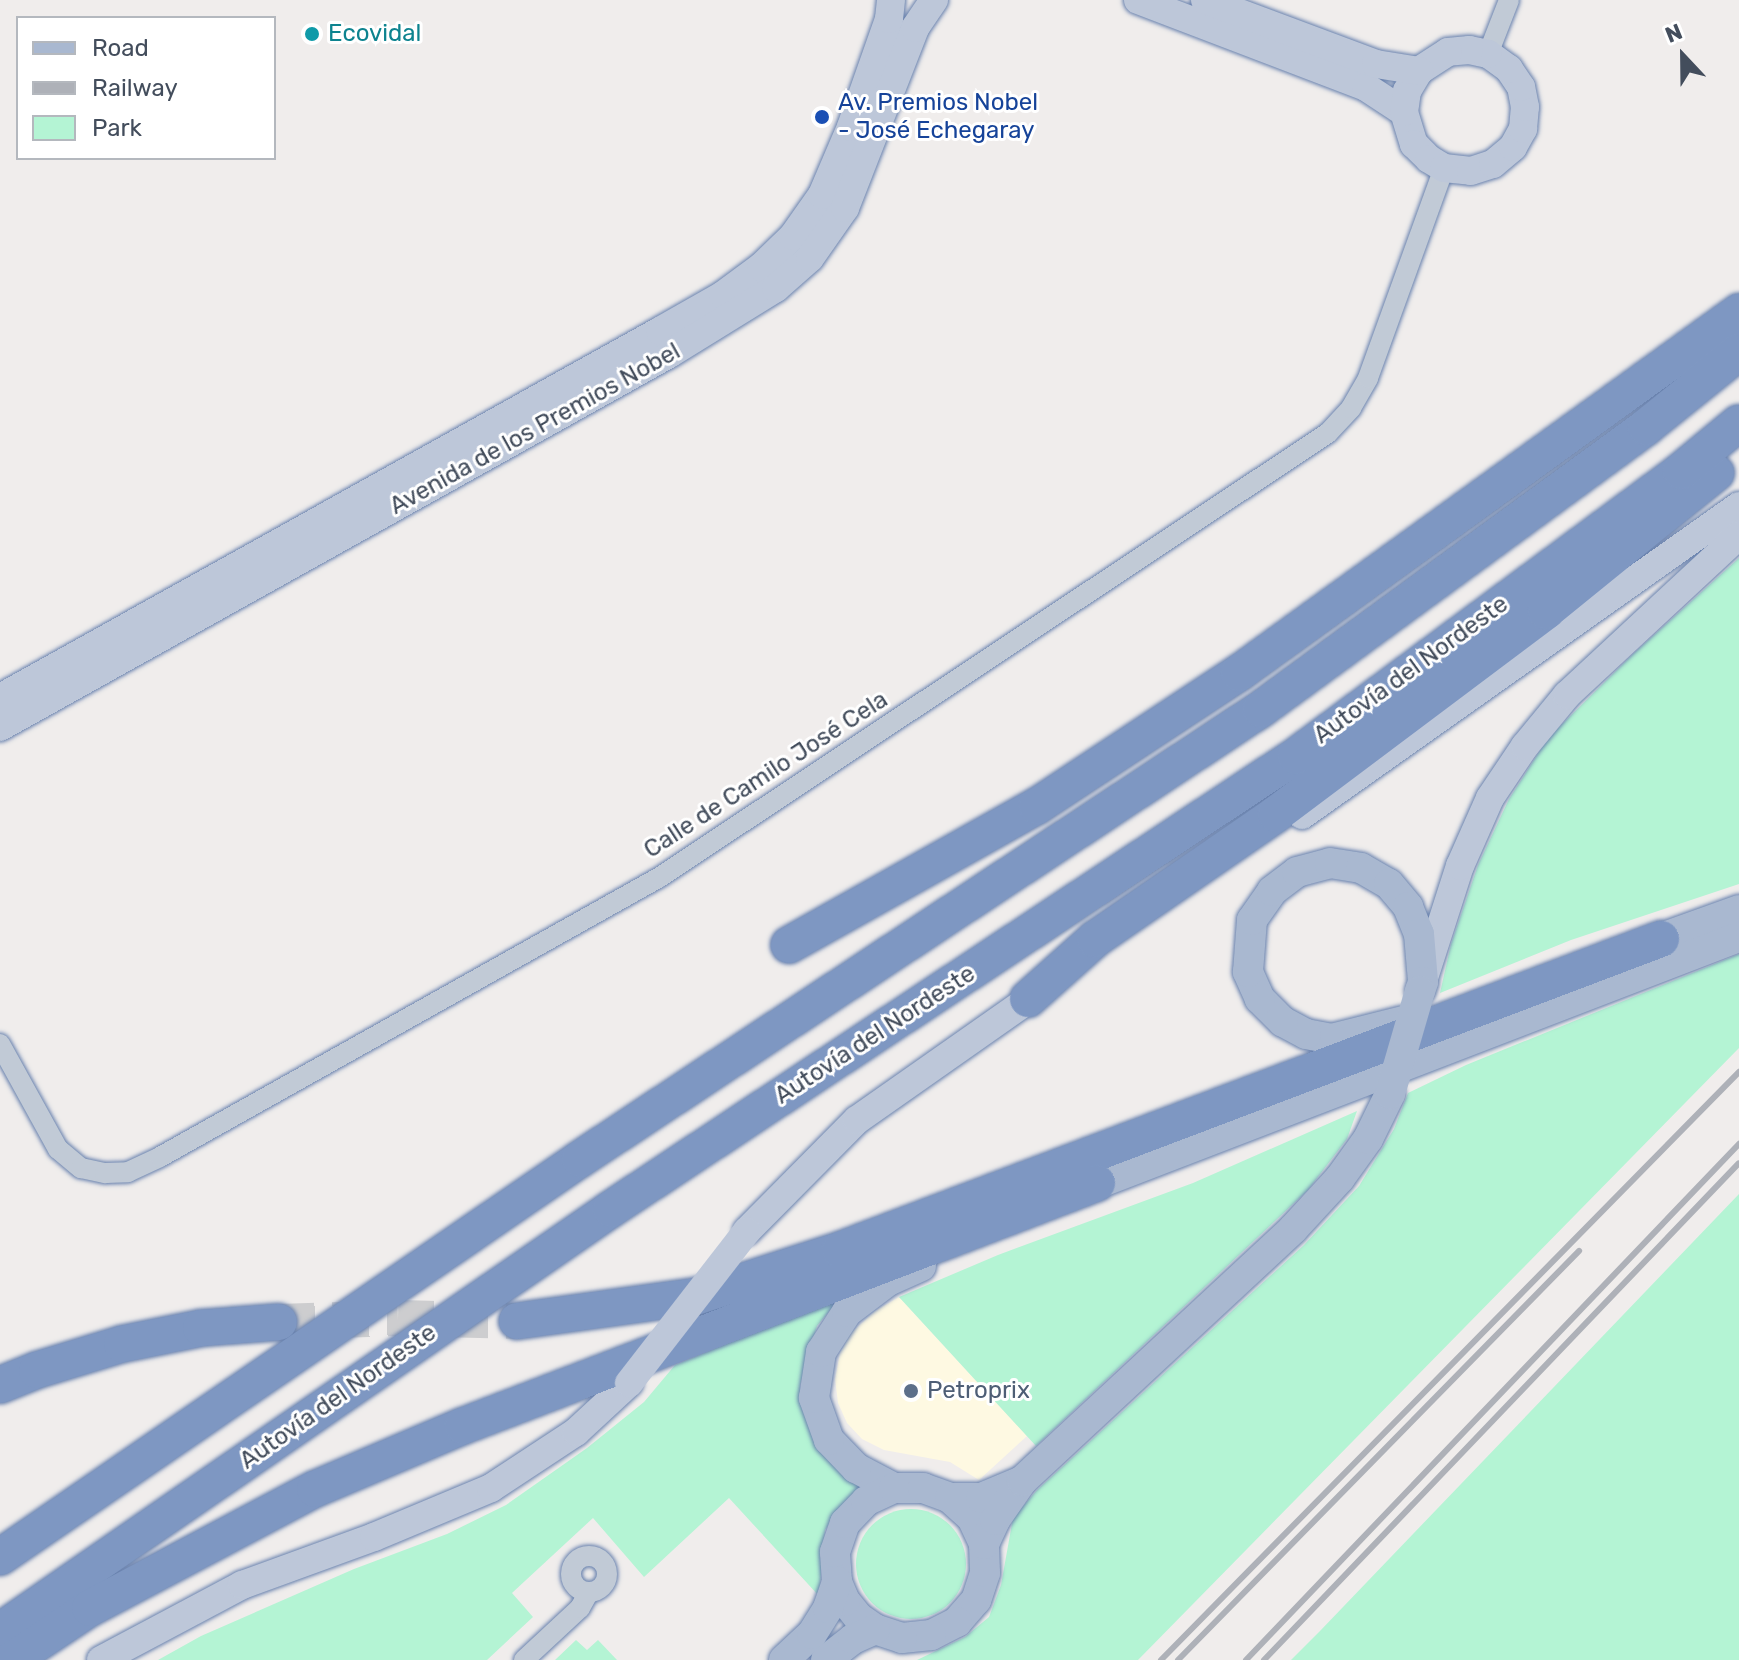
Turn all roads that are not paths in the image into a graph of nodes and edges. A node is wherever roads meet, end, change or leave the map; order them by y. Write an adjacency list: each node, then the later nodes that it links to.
1 (891, 0): 16 (street, Avenida de los Premios Nobel)
2 (934, 0): 17 (street, Avenida de los Premios Nobel)
3 (1138, 0): 8 (street)
4 (1205, 0): 7 (street)
5 (1509, 0): 6 (street)
6 (1488, 54): 7 (street); 9 (street)
7 (1419, 71): 8 (street)
8 (1404, 112): 9 (street)
9 (1444, 168): 24 (street, Calle de Camilo José Cela)
10 (1739, 312): 21 (highway)
11 (1739, 352): 33 (highway)
12 (1739, 423): 37 (highway, Autovía del Nordeste)
13 (1739, 455): 23 (highway)
14 (1739, 506): 23 (street)
15 (1739, 535): 22 (street)
16 (0, 698)
17 (0, 727)
18 (1739, 910): 20 (main road)
19 (1739, 937): 25 (main road)
20 (1661, 939): 22 (main road); 26 (highway)
21 (789, 945)
22 (1422, 986): 29 (main road, bridge)
23 (1028, 999): 39 (street, bridge)
24 (0, 1044)
25 (1097, 1183): 30 (main road); 38 (highway)
26 (517, 1321)
27 (279, 1322): 28 (highway)
28 (0, 1385)
29 (1022, 1481): 31 (main road); 32 (main road)
30 (894, 1488): 31 (main road); 34 (main road)
31 (950, 1498): 32 (main road)
32 (984, 1544): 36 (main road)
33 (0, 1557)
34 (837, 1582): 36 (main road); 41 (main road)
35 (589, 1592): 40 (street)
36 (875, 1629): 42 (main road)
37 (0, 1631)
38 (12, 1660)
39 (101, 1660)
40 (524, 1660)
41 (784, 1660)
42 (826, 1660)

